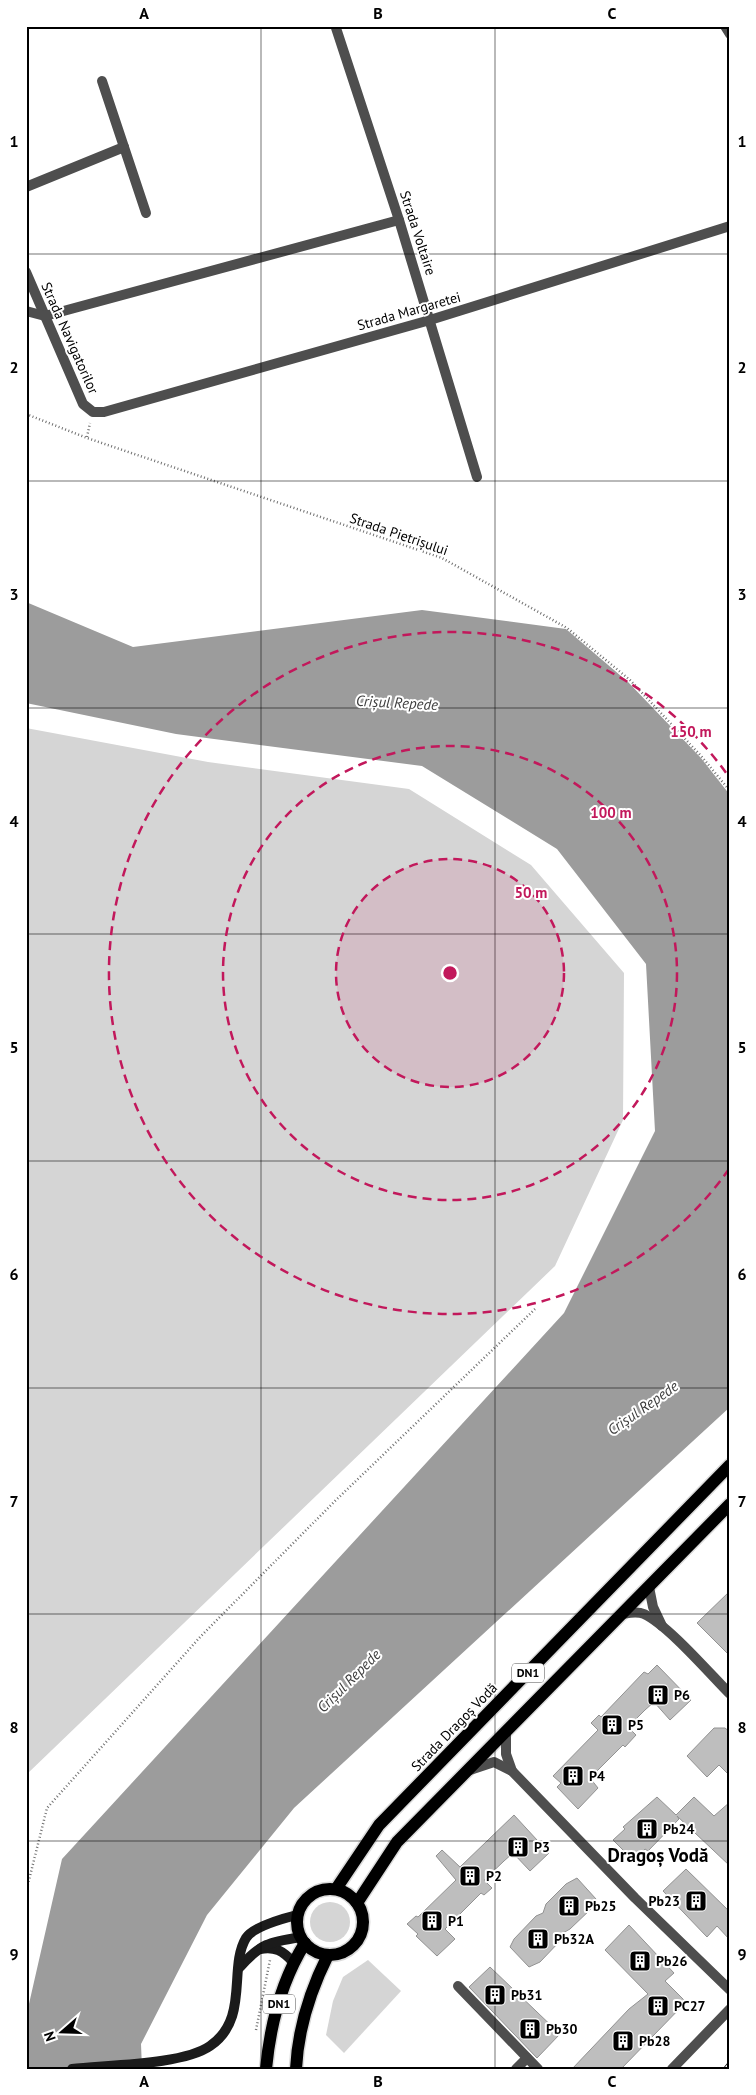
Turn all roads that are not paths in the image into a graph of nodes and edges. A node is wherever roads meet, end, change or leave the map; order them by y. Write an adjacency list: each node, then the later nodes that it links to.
1 (725, 26): 3 (street)
2 (336, 28): 8 (street, Strada Voltaire)
3 (730, 34)
4 (102, 81): 5 (street)
5 (124, 147): 6 (street); 7 (street)
6 (26, 187)
7 (146, 213)
8 (399, 220): 12 (street); 13 (street, Strada Voltaire)
9 (730, 226): 13 (street, Strada Margaretei)
10 (26, 272): 12 (street, Strada Navigatorilor)
11 (26, 311): 12 (street)
12 (45, 316): 14 (street, Strada Navigatorilor)
13 (430, 320): 14 (street, Strada Margaretei); 15 (street, Strada Voltaire)
14 (93, 412)
15 (478, 477)
16 (730, 1465): 25 (main road, Strada Dragoș Vodă / DN1)
17 (730, 1504): 18 (main road, DN1)
18 (648, 1587): 19 (main road, DN1); 20 (street)
19 (621, 1614): 20 (street); 22 (main road, DN1)
20 (662, 1627): 21 (street)
21 (730, 1694)
22 (506, 1732): 23 (main road, DN1); 24 (street)
23 (468, 1771): 24 (street); 26 (main road, DN1)
24 (512, 1771): 34 (street)
25 (336, 1889): 26 (main road); 27 (main road)
26 (357, 1903): 30 (main road)
27 (298, 1915): 28 (main road); 32 (main road)
28 (303, 1940): 29 (main road); 30 (main road); 31 (main road, DN1)
29 (254, 1950): 31 (main road); 32 (main road)
30 (328, 1955): 39 (main road, DN1)
31 (293, 1962): 38 (main road, DN1)
32 (240, 1968): 37 (main road)
33 (458, 1986): 36 (street)
34 (730, 1990)
35 (730, 2008): 42 (street)
36 (528, 2058): 40 (street); 41 (street)
37 (72, 2069)
38 (266, 2069)
39 (296, 2069)
40 (516, 2069)
41 (538, 2069)
42 (672, 2069)

